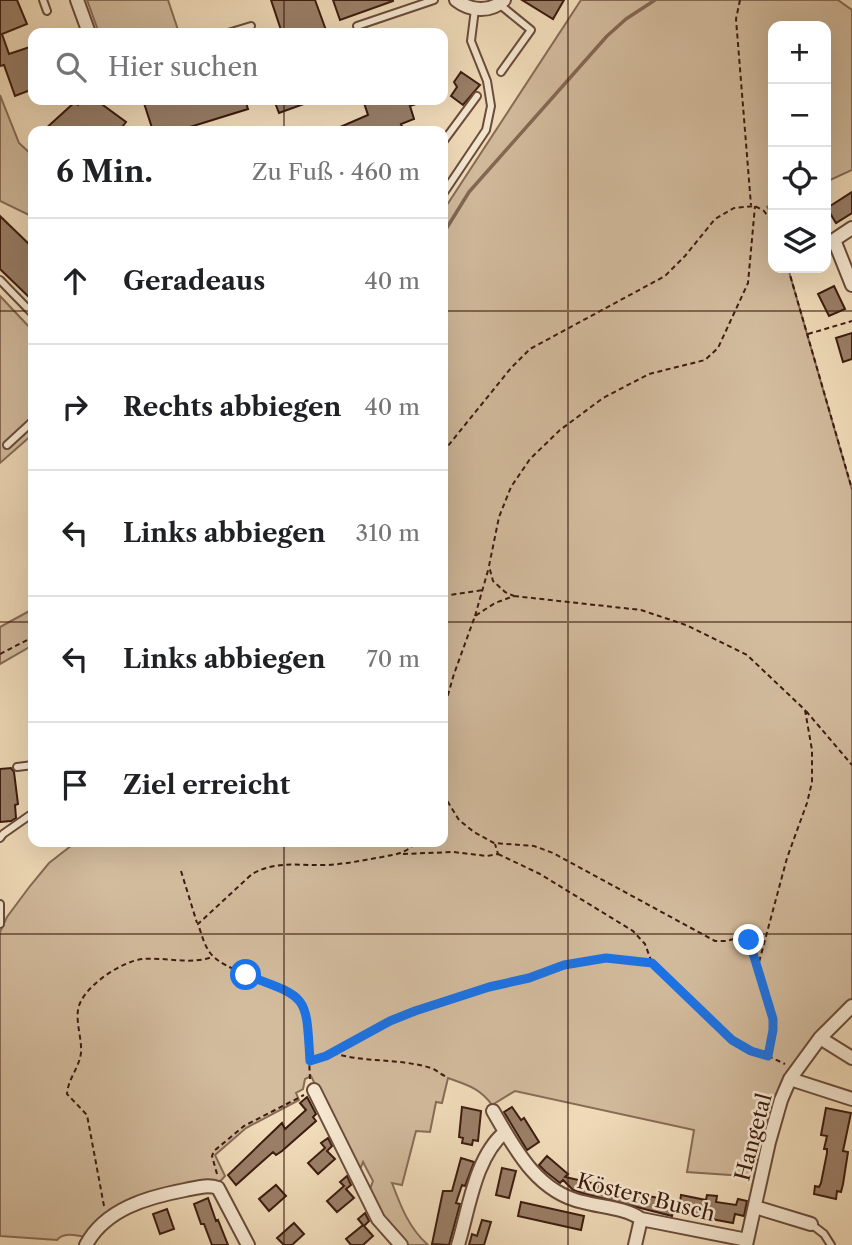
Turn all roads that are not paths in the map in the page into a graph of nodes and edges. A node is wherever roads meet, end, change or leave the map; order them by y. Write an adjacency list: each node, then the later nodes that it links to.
1 (43, 0): 7 (lane)
2 (77, 0): 10 (street)
3 (434, 0): 9 (lane)
4 (456, 0): 6 (street)
5 (502, 2): 6 (street); 12 (lane)
6 (475, 9): 15 (lane)
7 (47, 11)
8 (251, 26): 11 (lane)
9 (356, 26)
10 (87, 28)
11 (244, 28)
12 (501, 72)
13 (477, 96): 14 (lane)
14 (448, 135)
15 (448, 187)
16 (852, 228): 17 (street)
17 (849, 266): 19 (street)
18 (0, 280): 20 (lane)
19 (852, 285)
20 (28, 309)
21 (28, 425): 22 (lane)
22 (7, 444)
23 (28, 766): 24 (lane)
24 (17, 767)
25 (28, 816): 26 (lane)
26 (0, 838)
27 (0, 904): 28 (lane)
28 (0, 924)
29 (852, 1006): 30 (street, Hangetal)
30 (820, 1038): 31 (street); 32 (street, Hangetal)
31 (852, 1058)
32 (793, 1074): 34 (street, Hangetal); 37 (street, Hangetal)
33 (314, 1090): 41 (street)
34 (852, 1100)
35 (493, 1111): 36 (street, Kösters Busch)
36 (505, 1132): 38 (street, Kösters Busch); 44 (street)
37 (755, 1207): 39 (street, Hangetal); 40 (street, Hangetal)
38 (641, 1219): 40 (street, Kösters Busch); 45 (street)
39 (811, 1224): 46 (lane)
40 (747, 1242)
41 (398, 1244)
42 (86, 1245): 43 (street)
43 (248, 1245)
44 (458, 1245)
45 (635, 1245)
46 (831, 1245)

